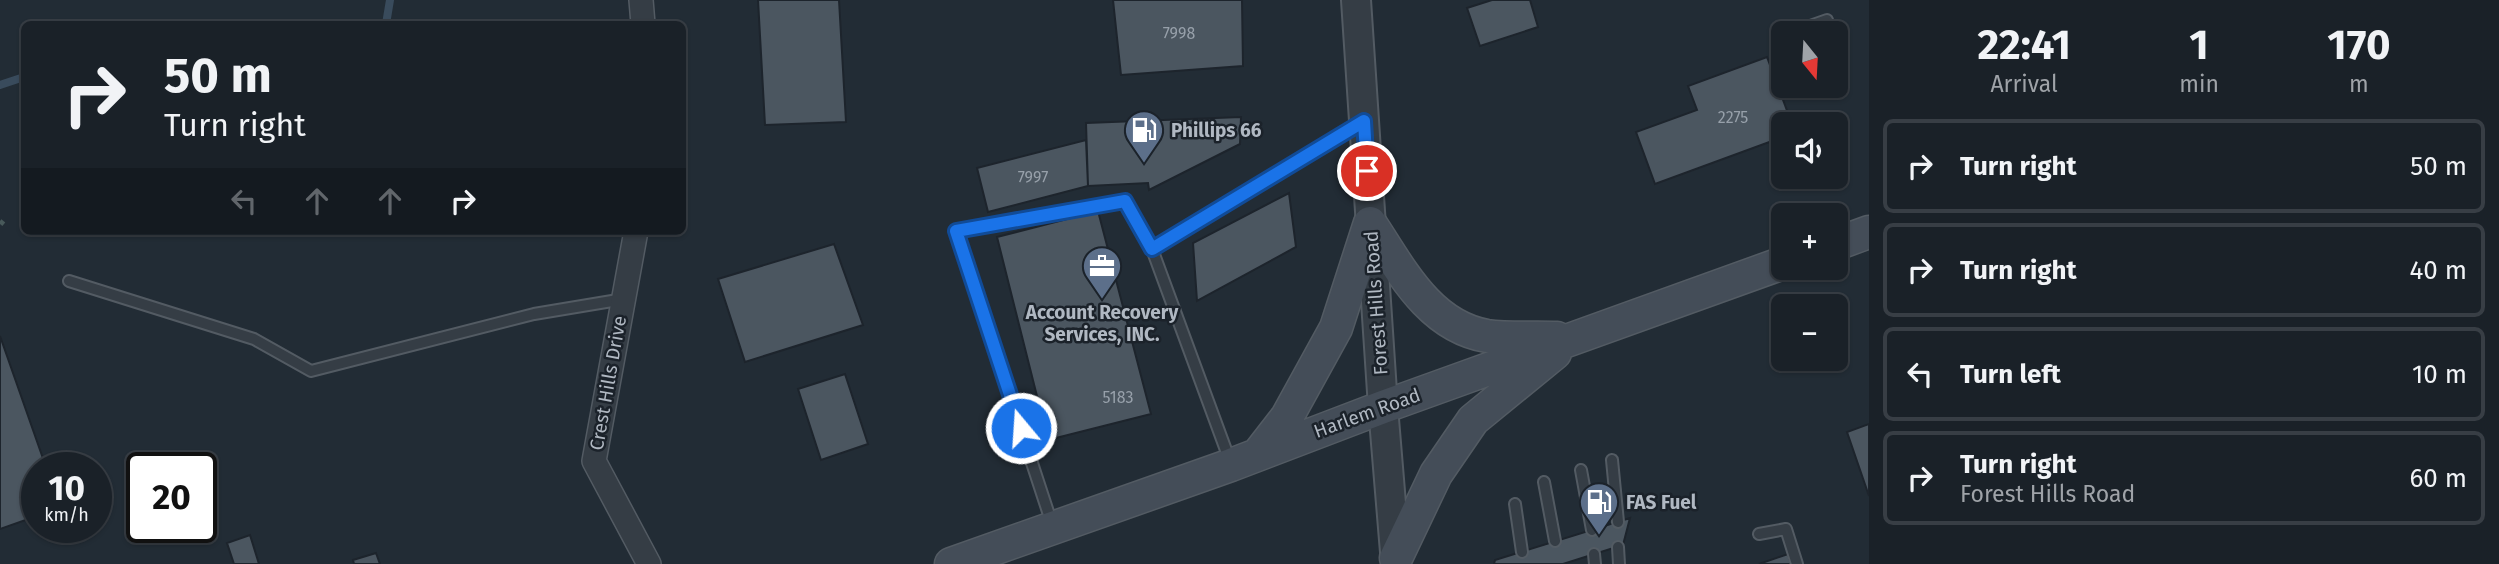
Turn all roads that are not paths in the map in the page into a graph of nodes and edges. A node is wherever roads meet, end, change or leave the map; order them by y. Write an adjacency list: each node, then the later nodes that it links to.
1 (641, 0): 3 (street)
2 (1356, 0): 4 (street, Forest Hills Road)
3 (643, 21)
4 (1364, 121): 5 (street, Forest Hills Road); 9 (lane)
5 (1370, 223): 13 (main road); 14 (street, Forest Hills Road); 15 (main road)
6 (1869, 232): 8 (main road)
7 (635, 235): 12 (street, Crest Hills Drive)
8 (1848, 240)
9 (1152, 249): 15 (lane); 21 (lane)
10 (1771, 267): 13 (main road, Harlem Road)
11 (69, 281): 12 (lane)
12 (624, 299): 28 (street, Crest Hills Drive)
13 (1572, 339): 14 (main road, Harlem Road); 27 (main road)
14 (1383, 407): 15 (main road, Harlem Road); 27 (street, Forest Hills Road)
15 (1245, 459): 21 (main road, Harlem Road)
16 (1612, 460): 20 (lane)
17 (1581, 470): 22 (lane)
18 (1544, 482): 24 (lane)
19 (1515, 504): 26 (lane)
20 (1618, 522)
21 (1053, 527): 29 (main road, Harlem Road)
22 (1592, 530)
23 (1759, 534): 31 (lane)
24 (1555, 541)
25 (1618, 547): 30 (lane)
26 (1522, 552)
27 (1396, 561)
28 (649, 564)
29 (951, 564)
30 (1619, 564)
31 (1797, 564)

